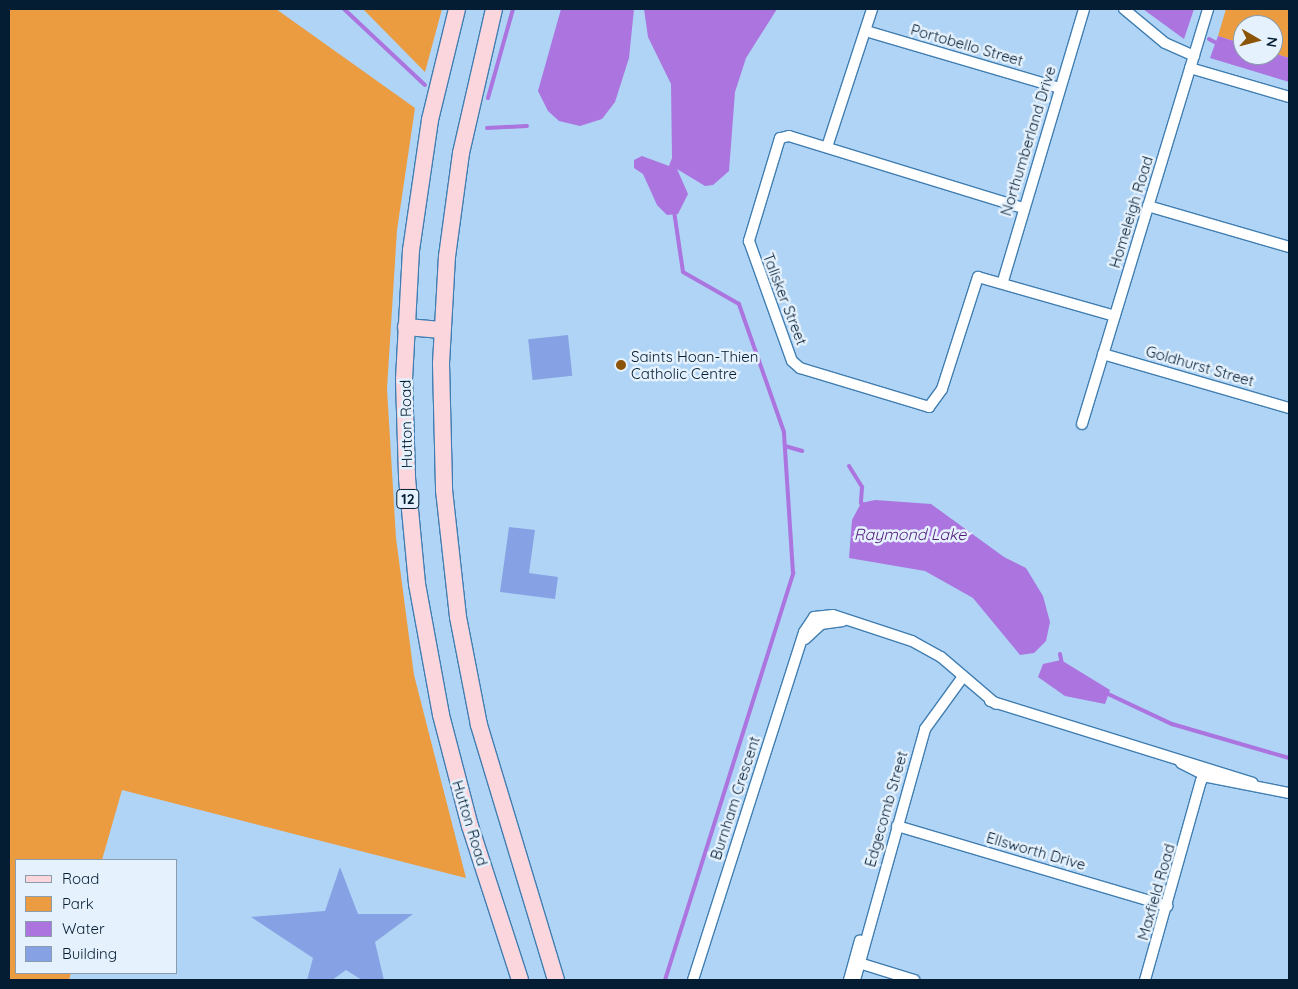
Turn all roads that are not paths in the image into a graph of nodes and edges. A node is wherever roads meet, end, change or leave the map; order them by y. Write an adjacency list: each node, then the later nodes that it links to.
1 (457, 9): 18 (main road, Hutton Road / 12)
2 (494, 9): 19 (main road)
3 (872, 9): 7 (street)
4 (1084, 9): 10 (street, Northumberland Drive)
5 (1124, 9): 8 (street)
6 (1208, 9): 8 (street, Homeleigh Road)
7 (866, 31): 10 (street, Portobello Street); 12 (street)
8 (1194, 56): 9 (street, Homeleigh Road)
9 (1190, 68): 11 (street); 13 (street, Homeleigh Road)
10 (1060, 88): 14 (street, Northumberland Drive)
11 (1289, 97)
12 (827, 147): 14 (street, Talisker Street); 16 (street, Talisker Street)
13 (1148, 206): 15 (street); 17 (street, Homeleigh Road)
14 (1023, 208): 16 (street, Northumberland Drive)
15 (1289, 247)
16 (1003, 281): 17 (street, Talisker Street)
17 (1115, 316): 20 (street, Homeleigh Road)
18 (406, 327): 19 (main road); 30 (main road, Hutton Road / 12)
19 (442, 330): 31 (main road)
20 (1103, 354): 21 (street, Goldhurst Street); 22 (street, Homeleigh Road)
21 (1289, 408)
22 (1082, 424)
23 (960, 681): 24 (street, Burnham Crescent); 26 (street, Edgecomb Street); 28 (street, Burnham Crescent)
24 (1206, 774): 25 (street, Burnham Crescent); 27 (street, Maxfield Road)
25 (1289, 793)
26 (896, 826): 27 (street, Ellsworth Drive); 29 (street, Edgecomb Street)
27 (1167, 906): 37 (street, Maxfield Road)
28 (696, 963): 32 (street, Burnham Crescent); 33 (street, Burnham Crescent)
29 (860, 965): 34 (street, Edgecomb Street); 35 (street, Edgecomb Street); 36 (street)
30 (520, 980)
31 (556, 980)
32 (688, 980)
33 (693, 980)
34 (849, 980)
35 (856, 980)
36 (914, 980)
37 (1145, 980)

